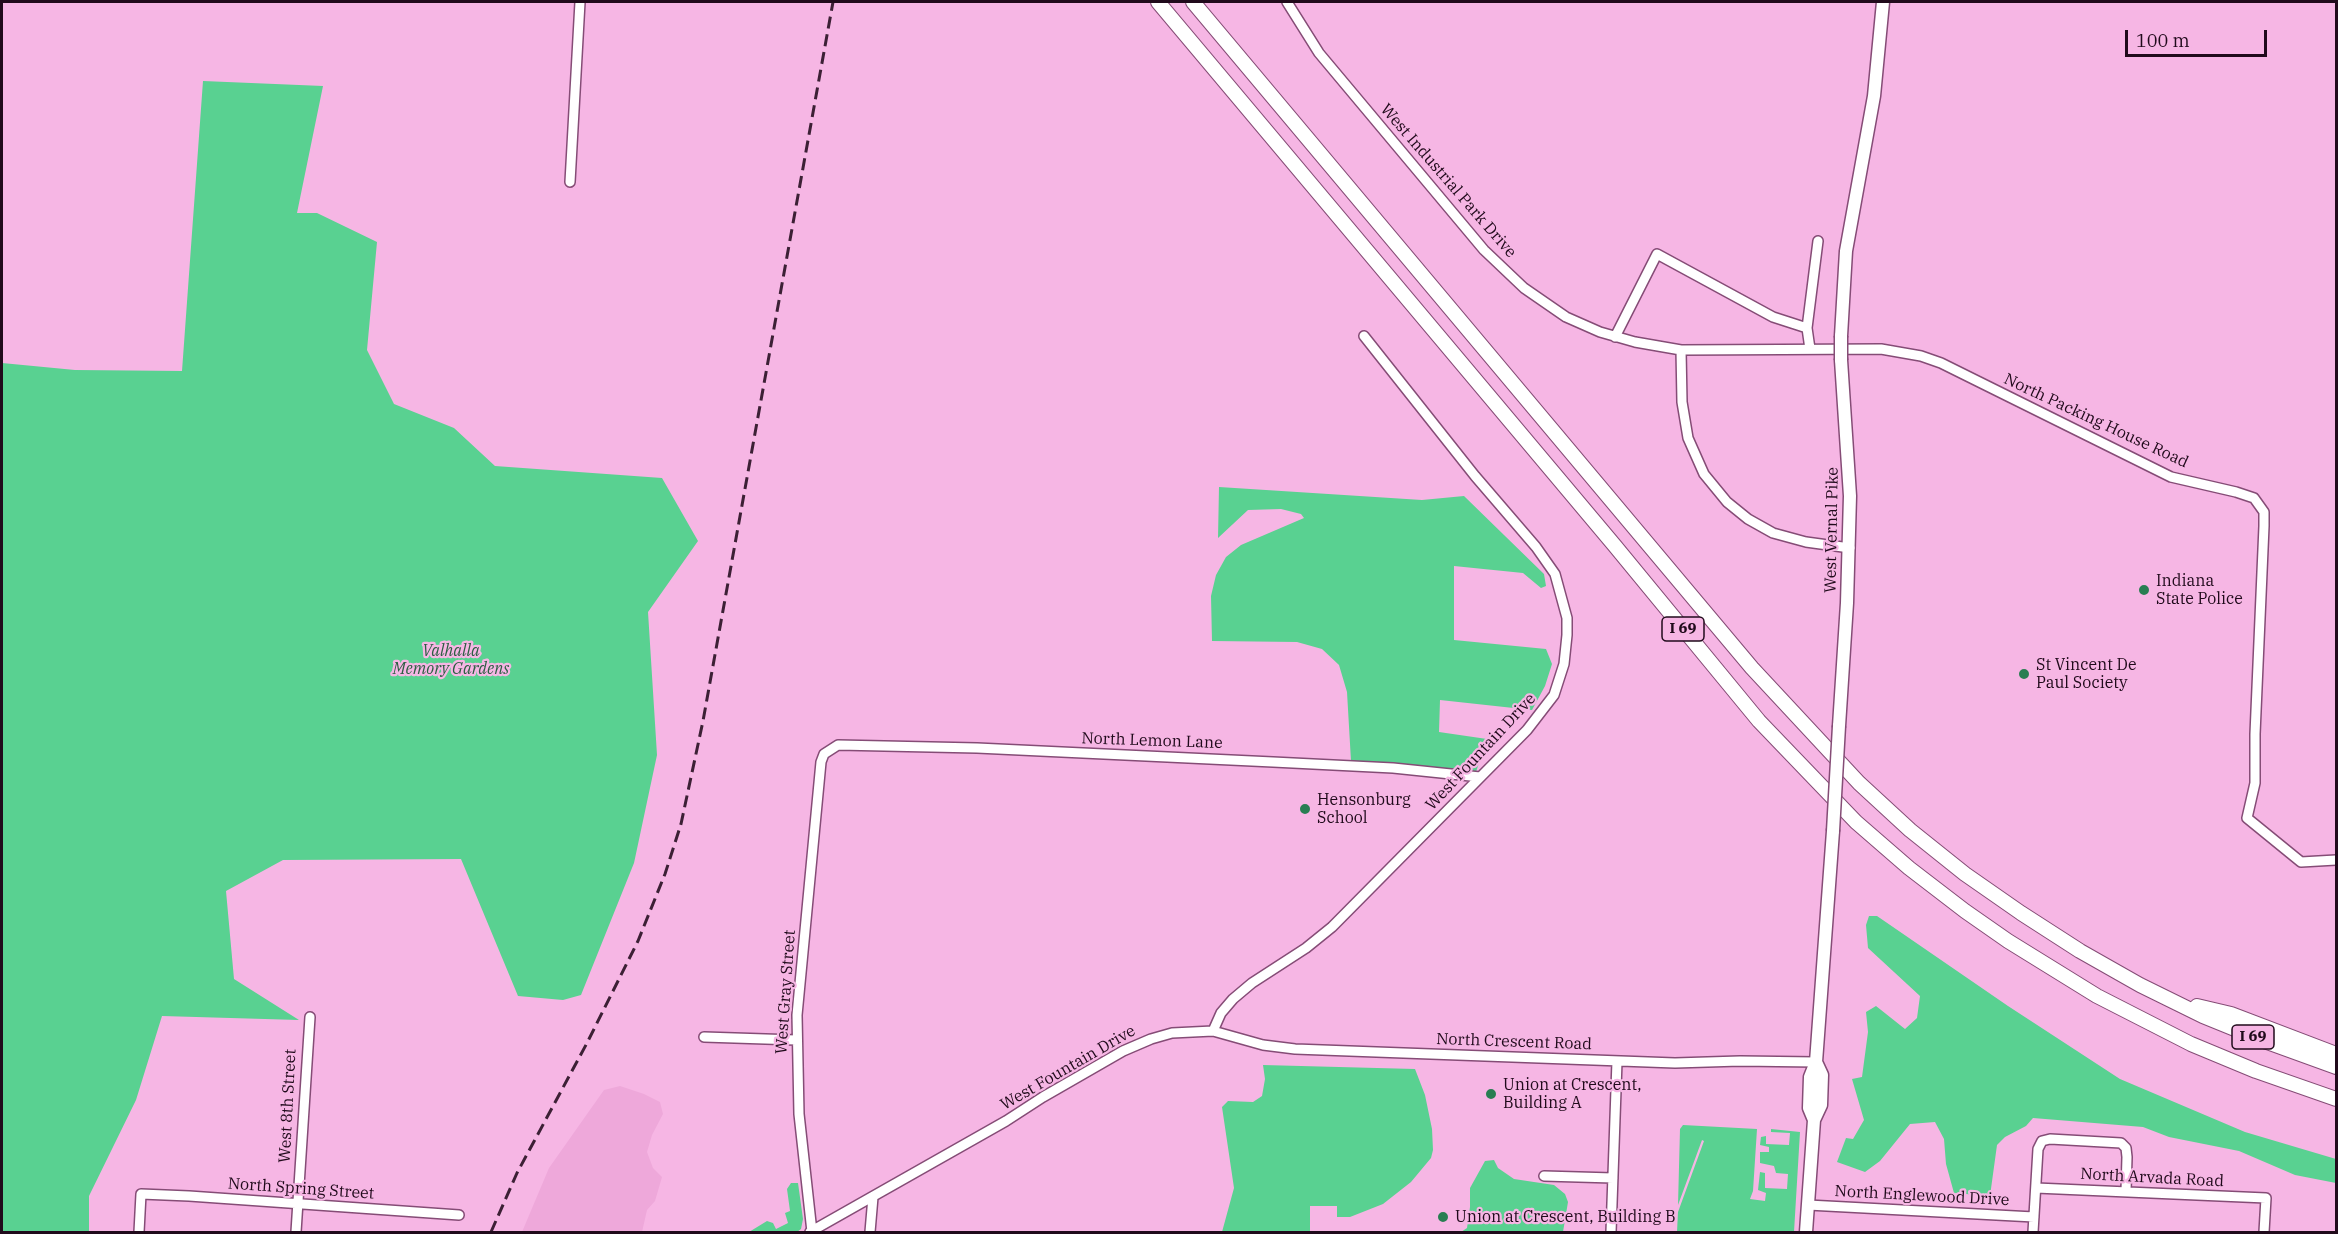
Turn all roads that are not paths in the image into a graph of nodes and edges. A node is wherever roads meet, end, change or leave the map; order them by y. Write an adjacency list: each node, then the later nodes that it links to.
1 (580, 2): 6 (street)
2 (1158, 2): 26 (highway, I 69)
3 (1193, 2): 17 (highway, I 69)
4 (1287, 2): 10 (street, West Industrial Park Drive)
5 (1883, 2): 13 (main road, West Vernal Pike, bridge)
6 (570, 182)
7 (1818, 241): 8 (street)
8 (1807, 328): 10 (street); 11 (street)
9 (1364, 336): 15 (street, West Fountain Drive)
10 (1616, 337): 12 (street, West Industrial Park Drive)
11 (1810, 349): 12 (street, North Packing House Road); 16 (street, North Packing House Road)
12 (1681, 350): 13 (street)
13 (1850, 548): 24 (main road, West Vernal Pike, bridge)
14 (824, 754): 15 (street, North Lemon Lane); 21 (street, West Gray Street)
15 (1480, 777): 19 (street, West Fountain Drive)
16 (2337, 860)
17 (2171, 1001): 22 (highway); 25 (highway, I 69)
18 (310, 1017): 32 (street, West 8th Street)
19 (1213, 1031): 23 (street, North Crescent Road); 31 (street, West Fountain Drive)
20 (704, 1037): 21 (street)
21 (796, 1040): 36 (street, West Gray Street)
22 (2337, 1053)
23 (1617, 1061): 24 (street, North Crescent Road); 28 (street)
24 (1816, 1062): 33 (main road, West Vernal Pike)
25 (2337, 1067)
26 (2337, 1099)
27 (1545, 1176): 28 (street)
28 (1613, 1178): 40 (street)
29 (2036, 1188): 30 (street, North Arvada Road); 30 (street); 35 (street)
30 (2126, 1191): 43 (street, North Arvada Road)
31 (873, 1197): 36 (street, West Fountain Drive); 39 (street)
32 (298, 1204): 34 (street, North Spring Street); 37 (street, North Spring Street); 38 (street, West 8th Street)
33 (1808, 1205): 35 (street, North Englewood Drive); 41 (main road, West Vernal Pike)
34 (459, 1215)
35 (2034, 1217): 42 (street)
36 (811, 1232)
37 (140, 1233)
38 (296, 1233)
39 (870, 1233)
40 (1611, 1233)
41 (1806, 1233)
42 (2033, 1233)
43 (2265, 1233)

